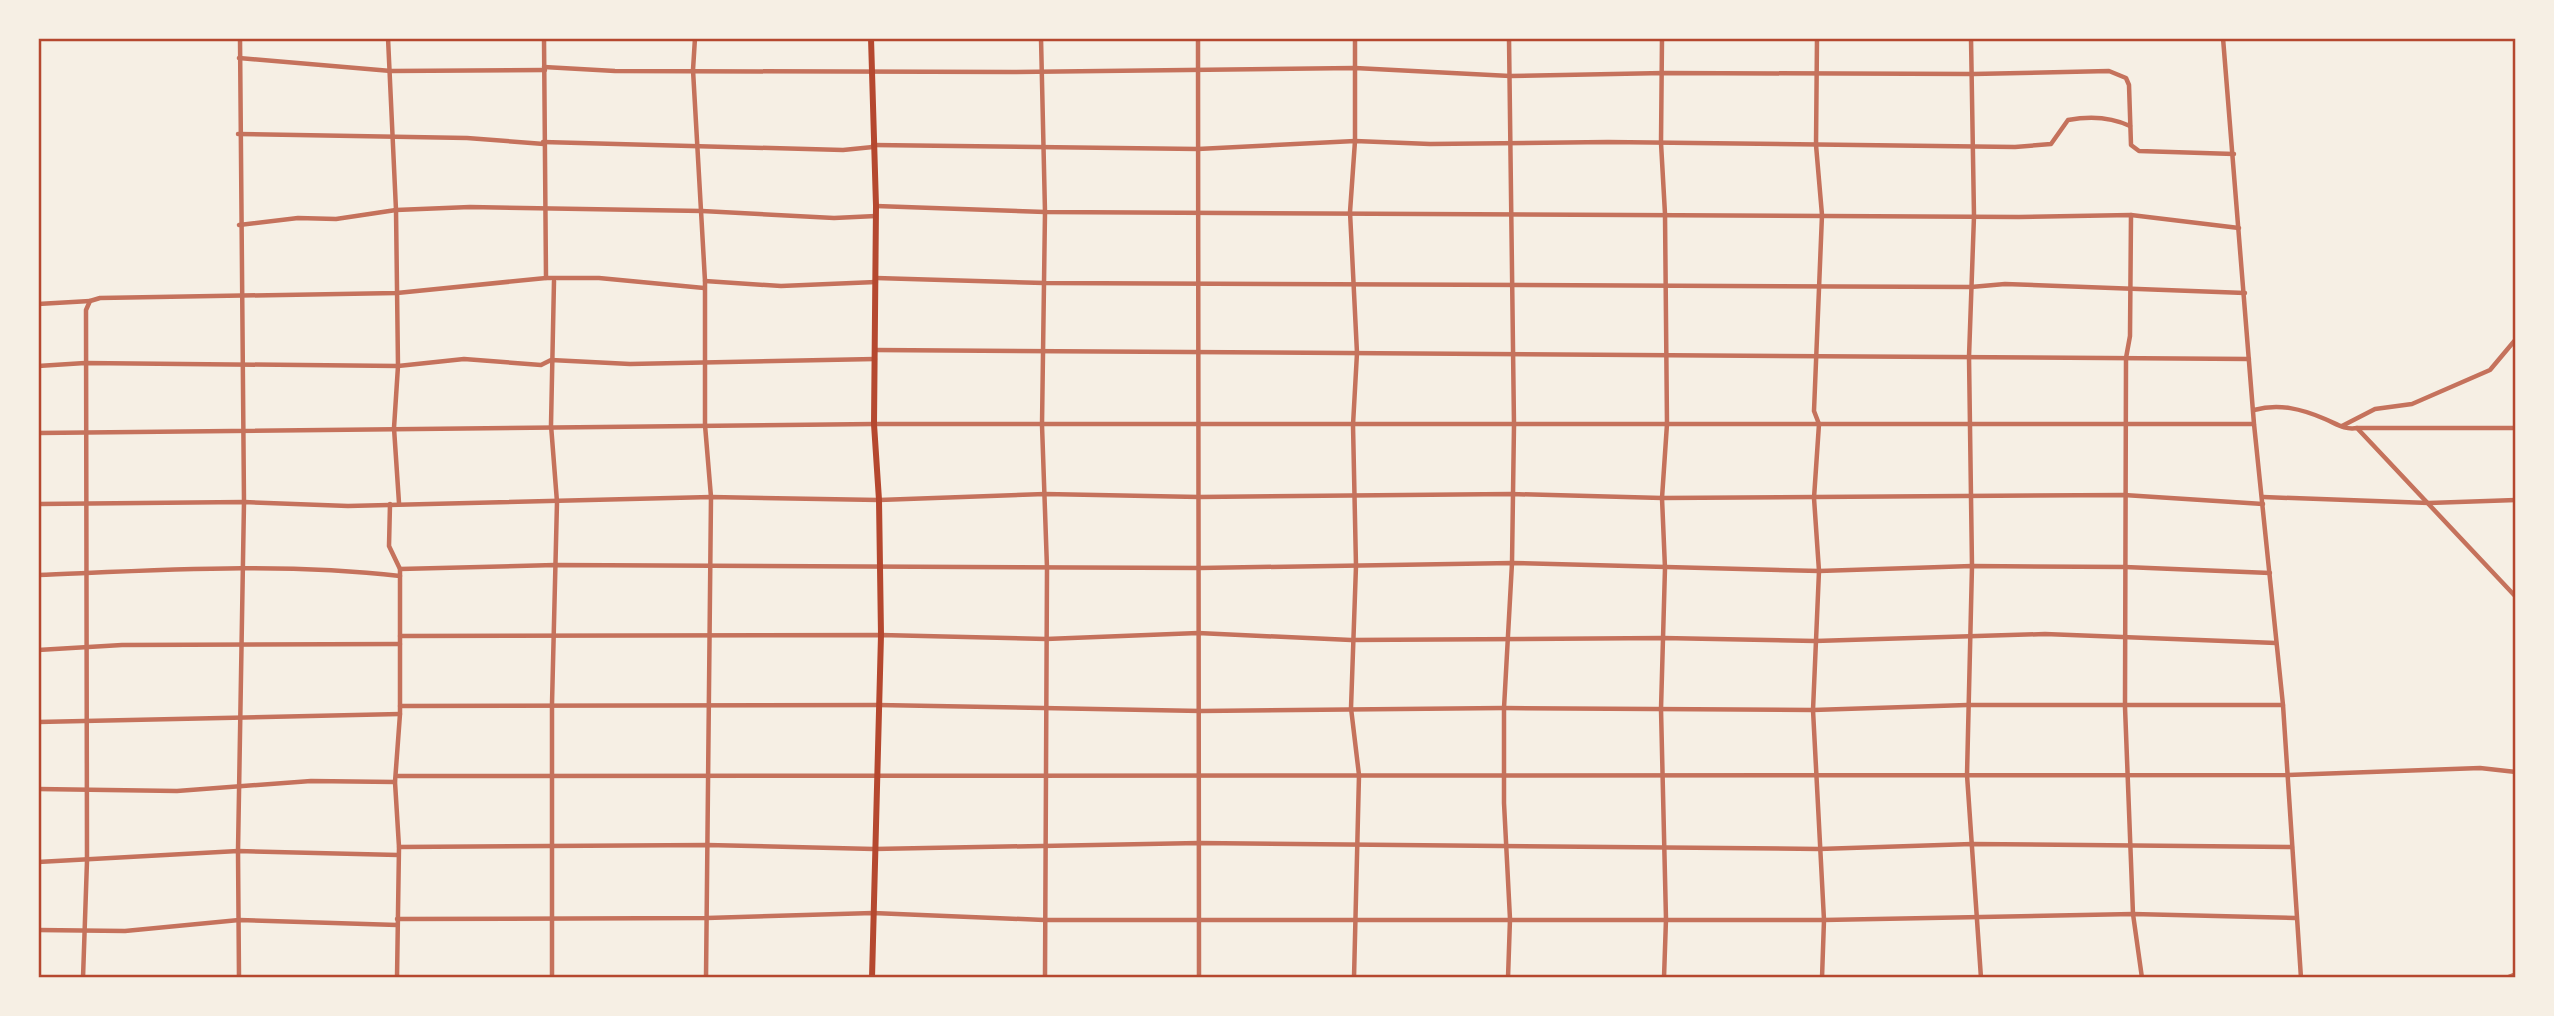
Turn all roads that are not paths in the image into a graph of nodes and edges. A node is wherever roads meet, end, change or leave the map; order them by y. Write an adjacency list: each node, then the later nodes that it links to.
1 (240, 38): 14 (street)
2 (388, 38): 20 (street)
3 (544, 38): 16 (street)
4 (695, 38): 17 (street)
5 (871, 38): 18 (main road)
6 (1041, 38): 21 (street)
7 (1198, 38): 19 (street)
8 (1355, 38): 15 (street)
9 (1509, 38): 25 (street)
10 (1662, 38): 22 (street)
11 (1817, 38): 23 (street)
12 (1971, 38): 24 (street)
13 (2223, 38): 39 (street)
14 (239, 58): 20 (street); 27 (street)
15 (1355, 68): 19 (street); 25 (street); 29 (street)
16 (544, 69): 17 (street); 20 (street); 30 (street)
17 (693, 70): 18 (street); 35 (street)
18 (870, 70): 21 (street); 36 (main road)
19 (1198, 70): 21 (street); 38 (street)
20 (391, 71): 28 (street)
21 (1040, 72): 37 (street)
22 (1664, 73): 23 (street); 25 (street); 31 (street)
23 (1816, 74): 24 (street); 33 (street)
24 (1973, 74): 26 (street); 34 (street)
25 (1510, 76): 32 (street)
26 (2131, 127): 34 (street); 39 (street)
27 (239, 134): 28 (street); 53 (street)
28 (394, 138): 30 (street); 42 (street)
29 (1355, 141): 32 (street); 38 (street); 45 (street)
30 (543, 143): 35 (street); 41 (street)
31 (1661, 143): 32 (street); 33 (street); 47 (street)
32 (1510, 144): 48 (street)
33 (1816, 145): 34 (street); 49 (street)
34 (1973, 145): 52 (street)
35 (699, 146): 36 (street); 43 (street)
36 (873, 146): 37 (street); 40 (main road)
37 (1044, 149): 38 (street); 44 (street)
38 (1198, 149): 46 (street)
39 (2234, 154): 54 (street)
40 (876, 206): 44 (street); 51 (main road)
41 (544, 207): 42 (street); 43 (street); 55 (street)
42 (396, 209): 53 (street); 67 (street)
43 (702, 211): 51 (street); 60 (street)
44 (1045, 212): 46 (street); 59 (street)
45 (1350, 212): 46 (street); 48 (street); 61 (street)
46 (1199, 213): 58 (street)
47 (1665, 214): 48 (street); 49 (street); 63 (street)
48 (1511, 215): 62 (street)
49 (1822, 215): 52 (street); 64 (street)
50 (2131, 215): 52 (street); 54 (street); 66 (street)
51 (876, 216): 56 (main road)
52 (1974, 216): 65 (street)
53 (239, 225): 69 (street)
54 (2239, 228): 68 (street)
55 (546, 278): 57 (street); 67 (street)
56 (876, 280): 59 (street); 60 (street); 73 (main road)
57 (554, 281): 60 (street); 84 (street)
58 (1198, 282): 59 (street); 61 (street); 75 (street)
59 (1044, 283): 74 (street)
60 (704, 284): 85 (street)
61 (1356, 284): 62 (street); 76 (street)
62 (1513, 284): 63 (street); 77 (street)
63 (1664, 285): 64 (street); 78 (street)
64 (1820, 286): 65 (street); 79 (street)
65 (1970, 287): 66 (street); 80 (street)
66 (2129, 288): 68 (street); 81 (street)
67 (397, 293): 69 (street); 88 (street)
68 (2245, 293): 83 (street)
69 (242, 296): 70 (street); 89 (street)
70 (90, 301): 71 (street); 86 (street)
71 (38, 304)
72 (2515, 339): 103 (street)
73 (875, 350): 74 (street); 82 (main road)
74 (1042, 351): 75 (street); 98 (street)
75 (1198, 352): 76 (street); 99 (street)
76 (1357, 353): 77 (street); 100 (street)
77 (1513, 354): 78 (street); 101 (street)
78 (1665, 355): 79 (street); 102 (street)
79 (1817, 356): 80 (street); 92 (street)
80 (1969, 357): 81 (street); 93 (street)
81 (2126, 358): 83 (street); 94 (street)
82 (876, 359): 85 (street); 91 (main road)
83 (2249, 359): 90 (street)
84 (551, 360): 85 (street); 88 (street); 96 (street)
85 (706, 361): 97 (street)
86 (85, 363): 87 (street); 89 (street); 109 (street)
87 (38, 366)
88 (398, 366): 89 (street); 104 (street)
89 (243, 367): 107 (street)
90 (2254, 410): 95 (street); 103 (street)
91 (874, 424): 97 (street); 98 (street); 119 (main road)
92 (1819, 424): 93 (street); 102 (street); 118 (street)
93 (1973, 424): 94 (street); 113 (street)
94 (2126, 424): 95 (street); 114 (street)
95 (2254, 424): 120 (street)
96 (551, 425): 97 (street); 104 (street); 124 (street)
97 (705, 425): 115 (street)
98 (1042, 425): 99 (street); 110 (street)
99 (1198, 425): 100 (street); 116 (street)
100 (1353, 425): 101 (street); 111 (street)
101 (1514, 425): 102 (street); 112 (street)
102 (1667, 425): 117 (street)
103 (2342, 426): 105 (street)
104 (394, 428): 107 (street); 125 (street)
105 (2357, 428): 106 (street); 126 (street)
106 (2515, 428)
107 (241, 432): 109 (street); 123 (street)
108 (38, 433): 109 (street)
109 (86, 434): 122 (street)
110 (1045, 494): 116 (street); 119 (street); 136 (street)
111 (1356, 494): 112 (street); 116 (street); 133 (street)
112 (1511, 494): 117 (street); 129 (street)
113 (1972, 495): 114 (street); 118 (street); 134 (street)
114 (2124, 495): 120 (street); 135 (street)
115 (711, 497): 119 (street); 124 (street); 131 (street)
116 (1199, 497): 137 (street)
117 (1662, 498): 118 (street); 138 (street)
118 (1814, 498): 141 (street)
119 (879, 500): 132 (main road)
120 (2263, 500): 126 (street); 143 (street)
121 (2515, 500): 126 (street)
122 (87, 502): 123 (street); 127 (street); 142 (street)
123 (243, 502): 128 (street); 140 (street)
124 (557, 502): 125 (street); 130 (street)
125 (399, 503): 128 (street)
126 (2429, 503): 146 (street)
127 (38, 504)
128 (390, 504): 139 (street)
129 (1511, 564): 133 (street); 138 (street); 153 (street)
130 (555, 565): 131 (street); 139 (street); 148 (street)
131 (709, 565): 132 (street); 149 (street)
132 (879, 566): 136 (street); 150 (main road)
133 (1356, 566): 137 (street); 157 (street)
134 (1972, 566): 135 (street); 141 (street); 155 (street)
135 (2125, 567): 143 (street); 152 (street)
136 (1047, 568): 137 (street); 156 (street)
137 (1200, 568): 147 (street)
138 (1665, 568): 141 (street); 154 (street)
139 (400, 569): 145 (street)
140 (243, 570): 142 (street); 145 (street); 161 (street)
141 (1819, 571): 158 (street)
142 (88, 573): 144 (street); 162 (street)
143 (2270, 573): 159 (street)
144 (38, 575)
145 (400, 576): 151 (street)
146 (2515, 597)
147 (1198, 633): 156 (street); 157 (street); 176 (street)
148 (553, 634): 149 (street); 151 (street); 164 (street)
149 (708, 634): 150 (street); 165 (street)
150 (881, 635): 156 (street); 166 (main road)
151 (400, 636): 160 (street)
152 (2127, 636): 155 (street); 159 (street); 170 (street)
153 (1507, 638): 154 (street); 157 (street); 172 (street)
154 (1663, 638): 158 (street); 174 (street)
155 (1970, 638): 158 (street); 167 (street)
156 (1046, 639): 173 (street)
157 (1352, 640): 171 (street)
158 (1815, 641): 175 (street)
159 (2276, 643): 168 (street)
160 (400, 644): 161 (street); 169 (street)
161 (242, 645): 162 (street); 178 (street)
162 (86, 648): 163 (street); 180 (street)
163 (38, 650)
164 (552, 704): 165 (street); 169 (street); 182 (street)
165 (708, 704): 166 (street); 183 (street)
166 (878, 705): 173 (street); 184 (main road)
167 (1967, 705): 170 (street); 175 (street); 191 (street)
168 (2283, 705): 170 (street); 193 (street)
169 (400, 706): 177 (street)
170 (2125, 707): 192 (street)
171 (1351, 708): 172 (street); 176 (street); 187 (street)
172 (1504, 708): 174 (street); 188 (street)
173 (1045, 709): 176 (street); 185 (street)
174 (1661, 709): 175 (street); 189 (street)
175 (1813, 710): 190 (street)
176 (1201, 711): 186 (street)
177 (400, 714): 178 (street); 194 (street)
178 (241, 716): 180 (street); 195 (street)
179 (38, 722): 180 (street)
180 (87, 723): 197 (street)
181 (2515, 772): 193 (street)
182 (552, 775): 183 (street); 194 (street); 200 (street)
183 (707, 775): 184 (street); 201 (street)
184 (876, 775): 185 (street); 209 (main road)
185 (1045, 775): 186 (street); 203 (street)
186 (1199, 775): 187 (street); 198 (street)
187 (1359, 775): 188 (street); 204 (street)
188 (1505, 775): 189 (street); 205 (street)
189 (1662, 775): 190 (street); 208 (street)
190 (1815, 775): 191 (street); 210 (street)
191 (1968, 775): 192 (street); 199 (street)
192 (2130, 775): 193 (street); 202 (street)
193 (2288, 775): 207 (street)
194 (396, 779): 195 (street); 206 (street)
195 (241, 786): 197 (street); 211 (street)
196 (38, 789): 197 (street)
197 (87, 790): 213 (street)
198 (1199, 843): 203 (street); 204 (street); 226 (street)
199 (1972, 844): 202 (street); 210 (street); 217 (street)
200 (551, 845): 201 (street); 206 (street); 218 (street)
201 (707, 845): 209 (street); 219 (street)
202 (2130, 845): 207 (street); 216 (street)
203 (1044, 846): 209 (street); 225 (street)
204 (1357, 846): 205 (street); 221 (street)
205 (1508, 846): 208 (street); 222 (street)
206 (399, 847): 212 (street)
207 (2292, 847): 220 (street)
208 (1665, 848): 210 (street); 223 (street)
209 (874, 849): 215 (main road)
210 (1819, 849): 227 (street)
211 (237, 852): 212 (street); 213 (street); 224 (street)
212 (398, 855): 228 (street)
213 (88, 861): 214 (street); 230 (street)
214 (38, 862)
215 (873, 913): 219 (street); 225 (street); 237 (main road)
216 (2133, 914): 217 (street); 220 (street); 245 (street)
217 (1979, 917): 227 (street); 244 (street)
218 (550, 918): 219 (street); 228 (street); 235 (street)
219 (707, 918): 236 (street)
220 (2295, 918): 246 (street)
221 (1354, 919): 222 (street); 226 (street); 240 (street)
222 (1510, 919): 223 (street); 241 (street)
223 (1666, 919): 227 (street); 242 (street)
224 (239, 920): 228 (street); 230 (street); 233 (street)
225 (1044, 920): 226 (street); 238 (street)
226 (1199, 920): 239 (street)
227 (1824, 920): 243 (street)
228 (397, 922): 234 (street)
229 (38, 930): 230 (street)
230 (85, 930): 232 (street)
231 (2515, 974): 249 (street)
232 (83, 978)
233 (239, 978)
234 (397, 978)
235 (552, 978)
236 (706, 978)
237 (872, 978)
238 (1045, 978)
239 (1199, 978)
240 (1353, 978)
241 (1508, 978)
242 (1664, 978)
243 (1822, 978)
244 (1981, 978)
245 (2141, 978)
246 (2301, 978)
247 (2396, 978): 248 (street)
248 (2475, 978)
249 (2505, 978)

